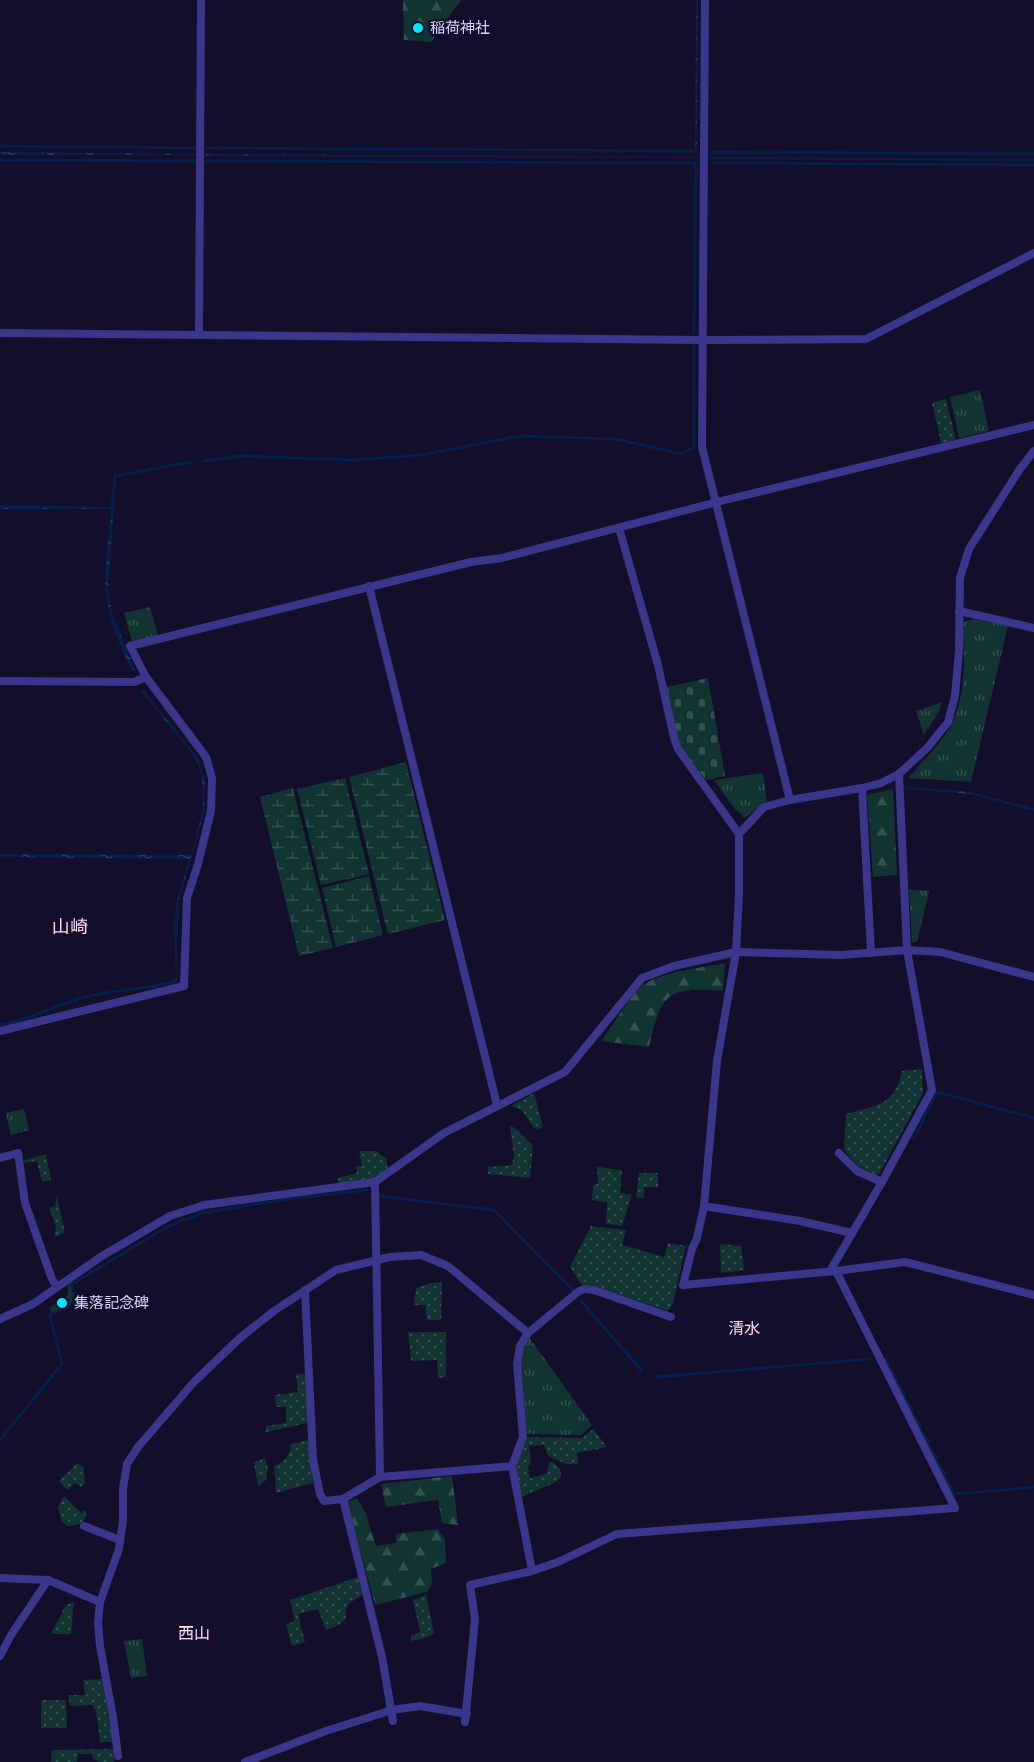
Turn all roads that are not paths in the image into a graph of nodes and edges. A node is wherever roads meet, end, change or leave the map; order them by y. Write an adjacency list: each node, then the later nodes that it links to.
1 (201, 0): 5 (street)
2 (705, 0): 6 (street)
3 (1034, 253): 6 (street)
4 (0, 333): 5 (street)
5 (199, 333): 6 (street)
6 (703, 340): 9 (street)
7 (1034, 425): 9 (street)
8 (1034, 451): 12 (street)
9 (717, 502): 10 (street); 18 (street)
10 (619, 528): 11 (street); 19 (street)
11 (369, 586): 14 (street); 25 (street)
12 (959, 611): 13 (street); 16 (street)
13 (1034, 628)
14 (146, 677): 15 (street); 24 (street)
15 (0, 681)
16 (899, 774): 17 (street); 20 (street)
17 (862, 788): 18 (street); 22 (street)
18 (790, 800): 19 (street)
19 (739, 834): 21 (street)
20 (907, 950): 22 (street); 23 (street); 29 (street)
21 (736, 952): 22 (street); 25 (street); 30 (street)
22 (871, 953)
23 (1034, 977)
24 (0, 1031)
25 (497, 1105): 28 (street)
26 (839, 1153): 29 (street)
27 (0, 1158): 34 (street)
28 (375, 1182): 32 (street); 34 (street)
29 (882, 1182): 31 (street)
30 (704, 1206): 31 (street); 33 (street)
31 (852, 1233): 33 (street)
32 (375, 1260): 35 (street); 39 (street); 41 (street)
33 (833, 1271): 36 (street); 45 (street)
34 (57, 1287): 38 (street)
35 (305, 1290): 42 (street); 44 (street)
36 (1034, 1295)
37 (671, 1317): 39 (street)
38 (0, 1319)
39 (528, 1333): 40 (street)
40 (512, 1466): 41 (street); 45 (street)
41 (380, 1477): 42 (street)
42 (344, 1499): 50 (street)
43 (84, 1526): 44 (street)
44 (120, 1540): 48 (street)
45 (532, 1571): 50 (street)
46 (0, 1578): 47 (street)
47 (48, 1580): 48 (street); 49 (street)
48 (100, 1602): 52 (street)
49 (0, 1656)
50 (392, 1710): 51 (street); 53 (street)
51 (393, 1721)
52 (118, 1756)
53 (245, 1762)

